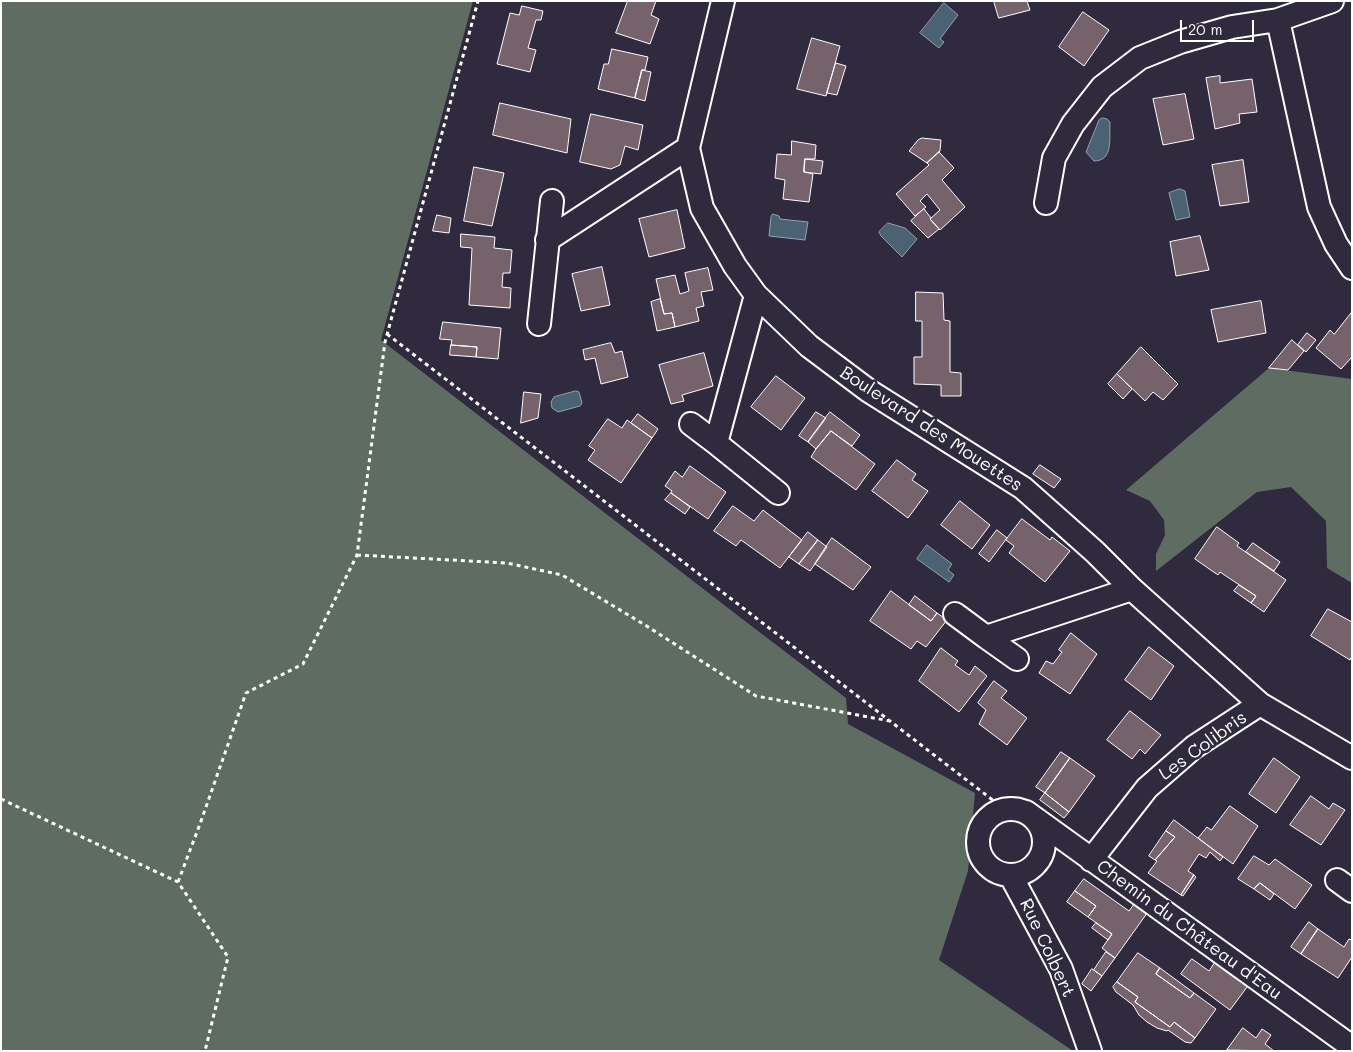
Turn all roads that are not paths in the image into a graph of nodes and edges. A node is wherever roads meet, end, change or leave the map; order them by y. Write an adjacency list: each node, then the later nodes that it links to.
1 (1332, 1): 3 (street)
2 (717, 6): 4 (street, Boulevard des Mouettes)
3 (1278, 20): 6 (street); 8 (street)
4 (688, 148): 7 (street); 9 (street, Boulevard des Mouettes)
5 (552, 201): 7 (street)
6 (1046, 203)
7 (547, 240): 10 (street)
8 (1352, 268)
9 (756, 295): 12 (street); 14 (street, Boulevard des Mouettes)
10 (539, 324)
11 (691, 424): 12 (street)
12 (716, 443): 13 (street)
13 (778, 492)
14 (1132, 589): 16 (street); 18 (street, Boulevard des Mouettes)
15 (955, 614): 16 (street)
16 (986, 637): 17 (street)
17 (1017, 660)
18 (1260, 704): 19 (street, Boulevard des Mouettes); 21 (street, Les Colibris)
19 (1352, 758)
20 (1016, 811): 21 (street, Chemin du Château d'Eau); 22 (street); 22 (street)
21 (1091, 860): 23 (street, Chemin du Château d'Eau)
22 (1011, 876): 24 (street, Rue Colbert)
23 (1352, 1047)
24 (1090, 1051)

